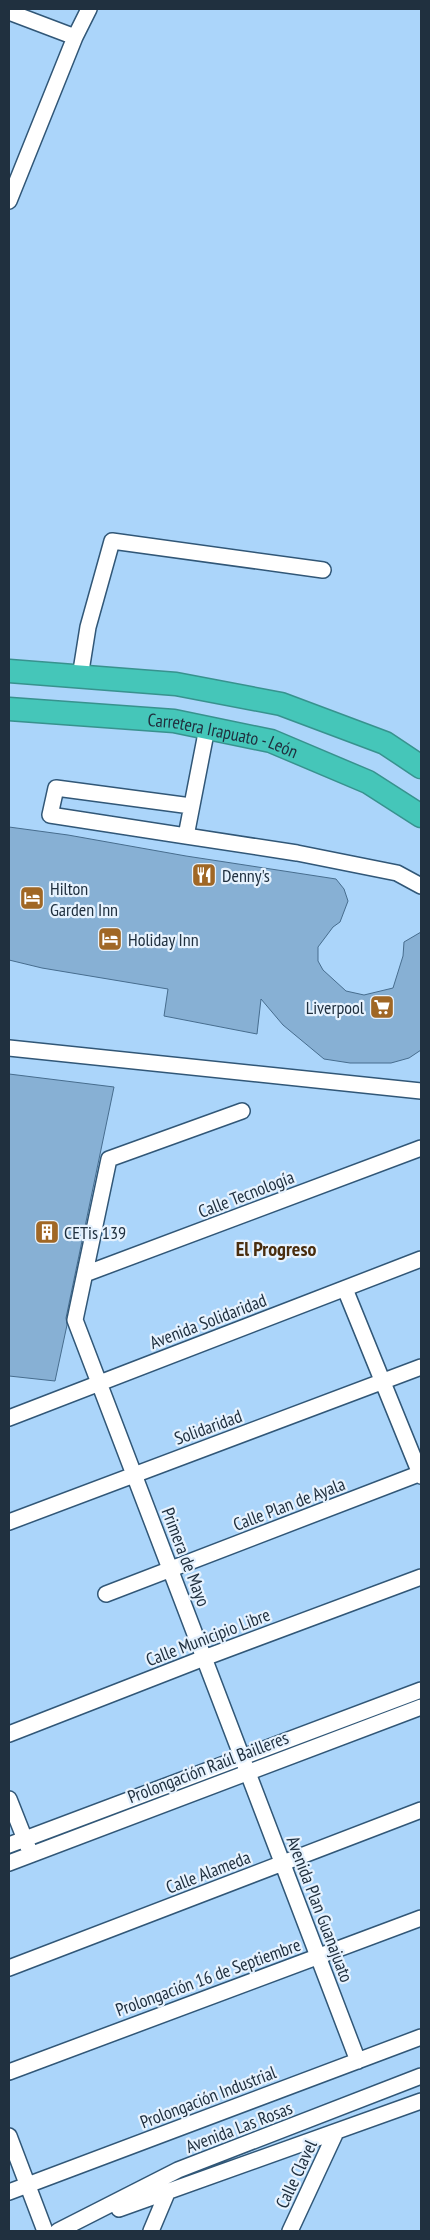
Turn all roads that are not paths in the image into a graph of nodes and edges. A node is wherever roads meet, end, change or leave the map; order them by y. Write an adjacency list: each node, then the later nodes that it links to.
1 (89, 9): 3 (street)
2 (9, 12): 3 (street)
3 (75, 37): 4 (street)
4 (9, 201)
5 (323, 570): 7 (street)
6 (9, 671): 7 (highway)
7 (80, 676): 10 (highway)
8 (9, 709): 9 (highway, Carretera Irapuato - León)
9 (207, 728): 11 (street); 12 (highway, Carretera Irapuato - León)
10 (421, 767)
11 (191, 806): 13 (street); 13 (street)
12 (421, 816)
13 (186, 836): 14 (street)
14 (421, 886)
15 (9, 1048): 16 (street)
16 (421, 1091)
17 (242, 1110): 20 (street, Primera de Mayo)
18 (421, 1148): 20 (street, Calle Tecnología)
19 (421, 1259): 21 (street, Avenida Solidaridad)
20 (85, 1274): 24 (street, Primera de Mayo)
21 (345, 1289): 23 (street); 24 (street, Avenida Solidaridad)
22 (421, 1367): 23 (street, Solidaridad)
23 (383, 1382): 26 (street, Solidaridad); 27 (street)
24 (99, 1383): 25 (street, Avenida Solidaridad); 26 (street, Primera de Mayo)
25 (9, 1418)
26 (134, 1474): 28 (street, Solidaridad); 29 (street, Primera de Mayo)
27 (421, 1474): 29 (street, Calle Plan de Ayala)
28 (9, 1522)
29 (171, 1570): 31 (street, Calle Plan de Ayala); 32 (street, Primera de Mayo)
30 (421, 1576): 32 (street, Calle Municipio Libre)
31 (106, 1594)
32 (204, 1658): 35 (street, Calle Municipio Libre); 36 (street, Primera de Mayo)
33 (421, 1690): 36 (street, Prolongación Raúl Bailleres)
34 (421, 1707): 37 (street, Prolongación Raúl Bailleres)
35 (9, 1734)
36 (241, 1757): 37 (street, Primera de Mayo); 40 (street, Prolongación Raúl Bailleres)
37 (246, 1772): 42 (street, Prolongación Raúl Bailleres); 44 (street, Avenida Plan Guanajuato)
38 (9, 1799): 40 (street)
39 (421, 1810): 44 (street, Calle Alameda)
40 (25, 1839): 41 (street, Prolongación Raúl Bailleres); 42 (street)
41 (9, 1845)
42 (31, 1854): 43 (street, Prolongación Raúl Bailleres)
43 (9, 1863)
44 (283, 1864): 46 (street, Avenida Plan Guanajuato); 47 (street, Calle Alameda)
45 (421, 1918): 46 (street, Prolongación 16 de Septiembre)
46 (318, 1956): 49 (street, Avenida Plan Guanajuato); 50 (street, Prolongación 16 de Septiembre)
47 (9, 1968)
48 (421, 2037): 49 (street, Prolongación Industrial)
49 (358, 2061): 55 (street, Prolongación Industrial)
50 (9, 2072)
51 (421, 2076): 58 (street, Avenida Las Rosas)
52 (421, 2101): 53 (street, Avenida Las Rosas)
53 (336, 2132): 57 (street, Avenida Las Rosas); 62 (street, Calle Clavel)
54 (9, 2136): 55 (street)
55 (26, 2185): 56 (street, Prolongación Industrial); 59 (street)
56 (9, 2192)
57 (167, 2193): 58 (street, Avenida Las Rosas); 61 (street)
58 (75, 2223): 60 (street, Avenida Las Rosas)
59 (45, 2231)
60 (58, 2231)
61 (151, 2231)
62 (290, 2231)

